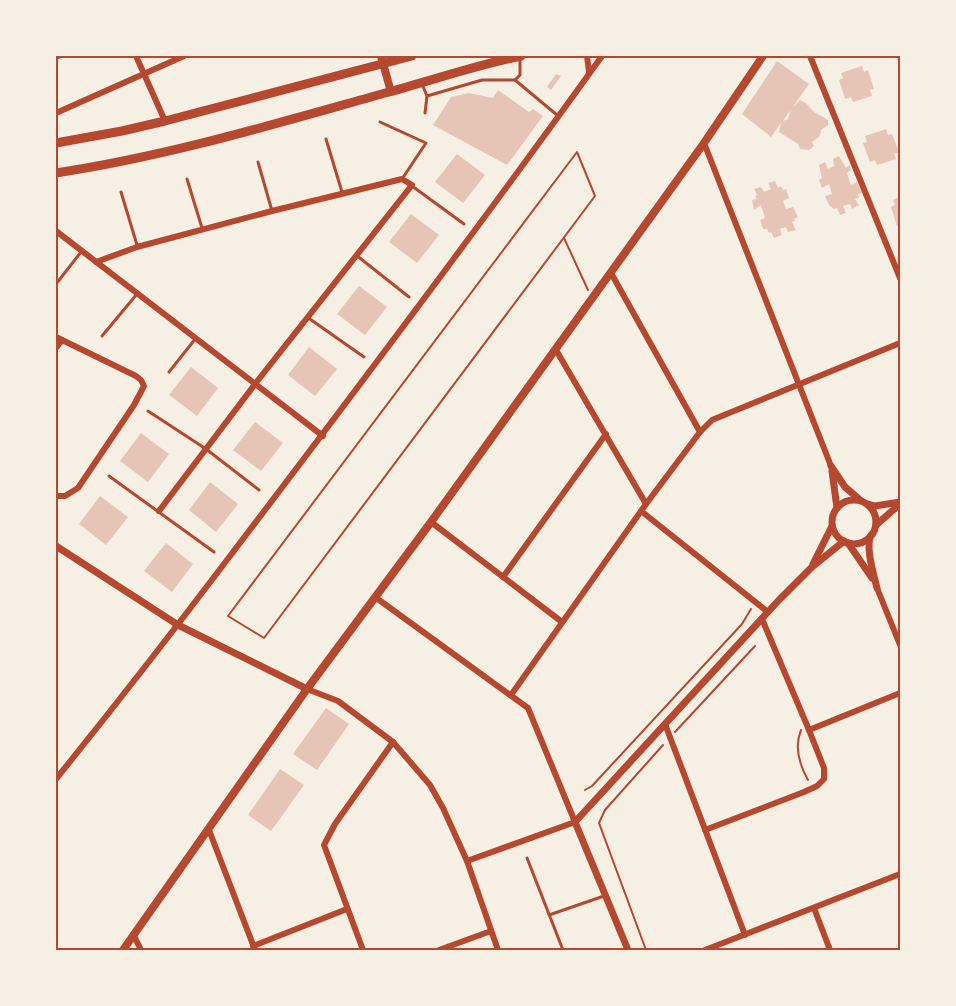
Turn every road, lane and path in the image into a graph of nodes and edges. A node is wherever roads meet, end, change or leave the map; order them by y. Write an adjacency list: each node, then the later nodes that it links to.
1 (136, 56): 12 (street)
2 (184, 56): 12 (street)
3 (412, 56): 10 (main road)
4 (481, 56): 11 (main road)
5 (520, 56): 11 (main road); 14 (lane)
6 (586, 56): 13 (street)
7 (603, 56): 13 (street)
8 (763, 56): 25 (main road)
9 (810, 56): 43 (street)
10 (382, 59): 16 (main road); 21 (main road)
11 (500, 60): 15 (main road)
12 (143, 72): 18 (street); 21 (street)
13 (589, 74): 20 (street)
14 (514, 80): 17 (lane); 20 (lane)
15 (422, 82): 16 (main road); 17 (lane)
16 (391, 92): 27 (main road)
17 (427, 96): 19 (lane)
18 (56, 113)
19 (425, 113)
20 (559, 116): 62 (street)
21 (165, 121): 24 (main road)
22 (380, 122): 29 (lane)
23 (326, 139): 32 (lane)
24 (56, 143)
25 (704, 144): 42 (main road); 58 (street)
26 (258, 162): 33 (lane)
27 (56, 173)
28 (187, 178): 35 (lane)
29 (402, 179): 30 (street); 32 (street)
30 (411, 185): 34 (lane); 40 (street)
31 (121, 192): 38 (lane)
32 (342, 192): 33 (street)
33 (272, 211): 35 (street)
34 (464, 224)
35 (202, 230): 38 (street)
36 (56, 231): 39 (street)
37 (564, 238): 37 (path); 47 (path)
38 (137, 247): 41 (street)
39 (82, 251): 41 (street); 44 (lane)
40 (356, 255): 46 (lane); 48 (street)
41 (96, 262): 45 (street)
42 (611, 273): 47 (main road); 60 (street)
43 (900, 278)
44 (56, 284)
45 (137, 294): 49 (lane); 51 (street)
46 (409, 297)
47 (592, 299): 54 (main road)
48 (307, 317): 55 (lane); 57 (street)
49 (102, 336)
50 (59, 338): 53 (street); 67 (street)
51 (195, 338): 56 (lane); 57 (street)
52 (900, 344): 58 (street)
53 (56, 348)
54 (556, 350): 61 (street); 74 (main road)
55 (364, 357)
56 (169, 372)
57 (255, 384): 62 (street); 63 (street)
58 (798, 385): 60 (street); 64 (street)
59 (148, 411): 63 (lane)
60 (700, 432): 70 (street)
61 (606, 434): 70 (street); 81 (street)
62 (323, 436): 88 (street)
63 (206, 449): 66 (lane); 72 (street)
64 (831, 465): 68 (street); 71 (street)
65 (109, 476): 72 (lane)
66 (259, 490)
67 (56, 496)
68 (864, 502): 69 (street); 71 (street); 76 (street)
69 (900, 503): 76 (street)
70 (646, 504): 73 (street)
71 (837, 508): 75 (street)
72 (159, 511): 79 (lane)
73 (641, 511): 84 (street); 87 (street)
74 (431, 522): 81 (street); 83 (main road)
75 (832, 526): 77 (street); 80 (street)
76 (874, 530): 77 (street); 82 (street)
77 (846, 542): 80 (street); 82 (street)
78 (56, 546): 88 (street)
79 (214, 552)
80 (812, 567): 85 (street)
81 (503, 577): 87 (street)
82 (877, 588): 89 (street)
83 (375, 597): 91 (main road); 93 (street)
84 (756, 602): 85 (street); 102 (path)
85 (768, 612): 86 (street)
86 (762, 619): 94 (street); 96 (street)
87 (562, 622): 93 (street)
88 (178, 625): 91 (street); 100 (street)
89 (900, 645)
90 (755, 646): 97 (path)
91 (307, 689): 98 (street); 104 (main road)
92 (900, 693): 96 (street)
93 (511, 695): 103 (street)
94 (665, 724): 103 (street); 105 (street)
95 (803, 725): 101 (path)
96 (809, 730): 105 (street)
97 (673, 735)
98 (393, 742): 107 (street); 111 (street)
99 (666, 742): 124 (path)
100 (56, 779)
101 (808, 780)
102 (585, 790)
103 (575, 822): 107 (street); 109 (street)
104 (209, 830): 115 (main road); 116 (street)
105 (705, 830): 114 (street)
106 (527, 858): 112 (lane)
107 (467, 861): 113 (street)
108 (900, 874): 110 (street)
109 (605, 895): 112 (lane); 123 (street)
110 (814, 908): 114 (street); 126 (street)
111 (347, 909): 116 (street); 119 (street)
112 (549, 915): 122 (lane)
113 (491, 931): 120 (street); 121 (street)
114 (745, 935): 125 (street)
115 (134, 936): 117 (main road); 118 (street)
116 (254, 948)
117 (123, 951)
118 (141, 951)
119 (363, 951)
120 (439, 951)
121 (498, 951)
122 (563, 951)
123 (628, 951)
124 (646, 951)
125 (705, 951)
126 (830, 951)

